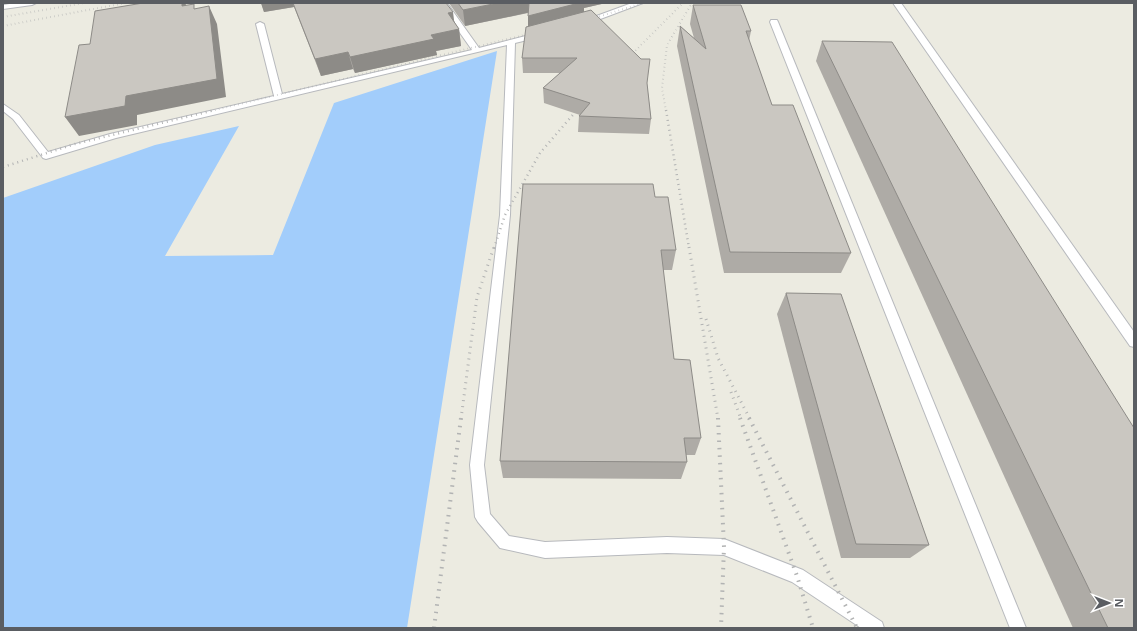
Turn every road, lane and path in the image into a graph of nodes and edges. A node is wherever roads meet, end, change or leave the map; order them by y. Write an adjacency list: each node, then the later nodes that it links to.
1 (32, 3): 5 (lane)
2 (443, 3): 11 (lane)
3 (639, 3): 8 (lane)
4 (897, 3): 14 (lane)
5 (3, 7)
6 (774, 22): 16 (lane)
7 (260, 24): 12 (lane)
8 (576, 25)
9 (547, 33): 10 (lane)
10 (511, 42): 11 (lane); 15 (lane)
11 (477, 51): 12 (lane)
12 (279, 97): 13 (lane)
13 (3, 107)
14 (1134, 342)
15 (876, 628)
16 (1018, 628)

